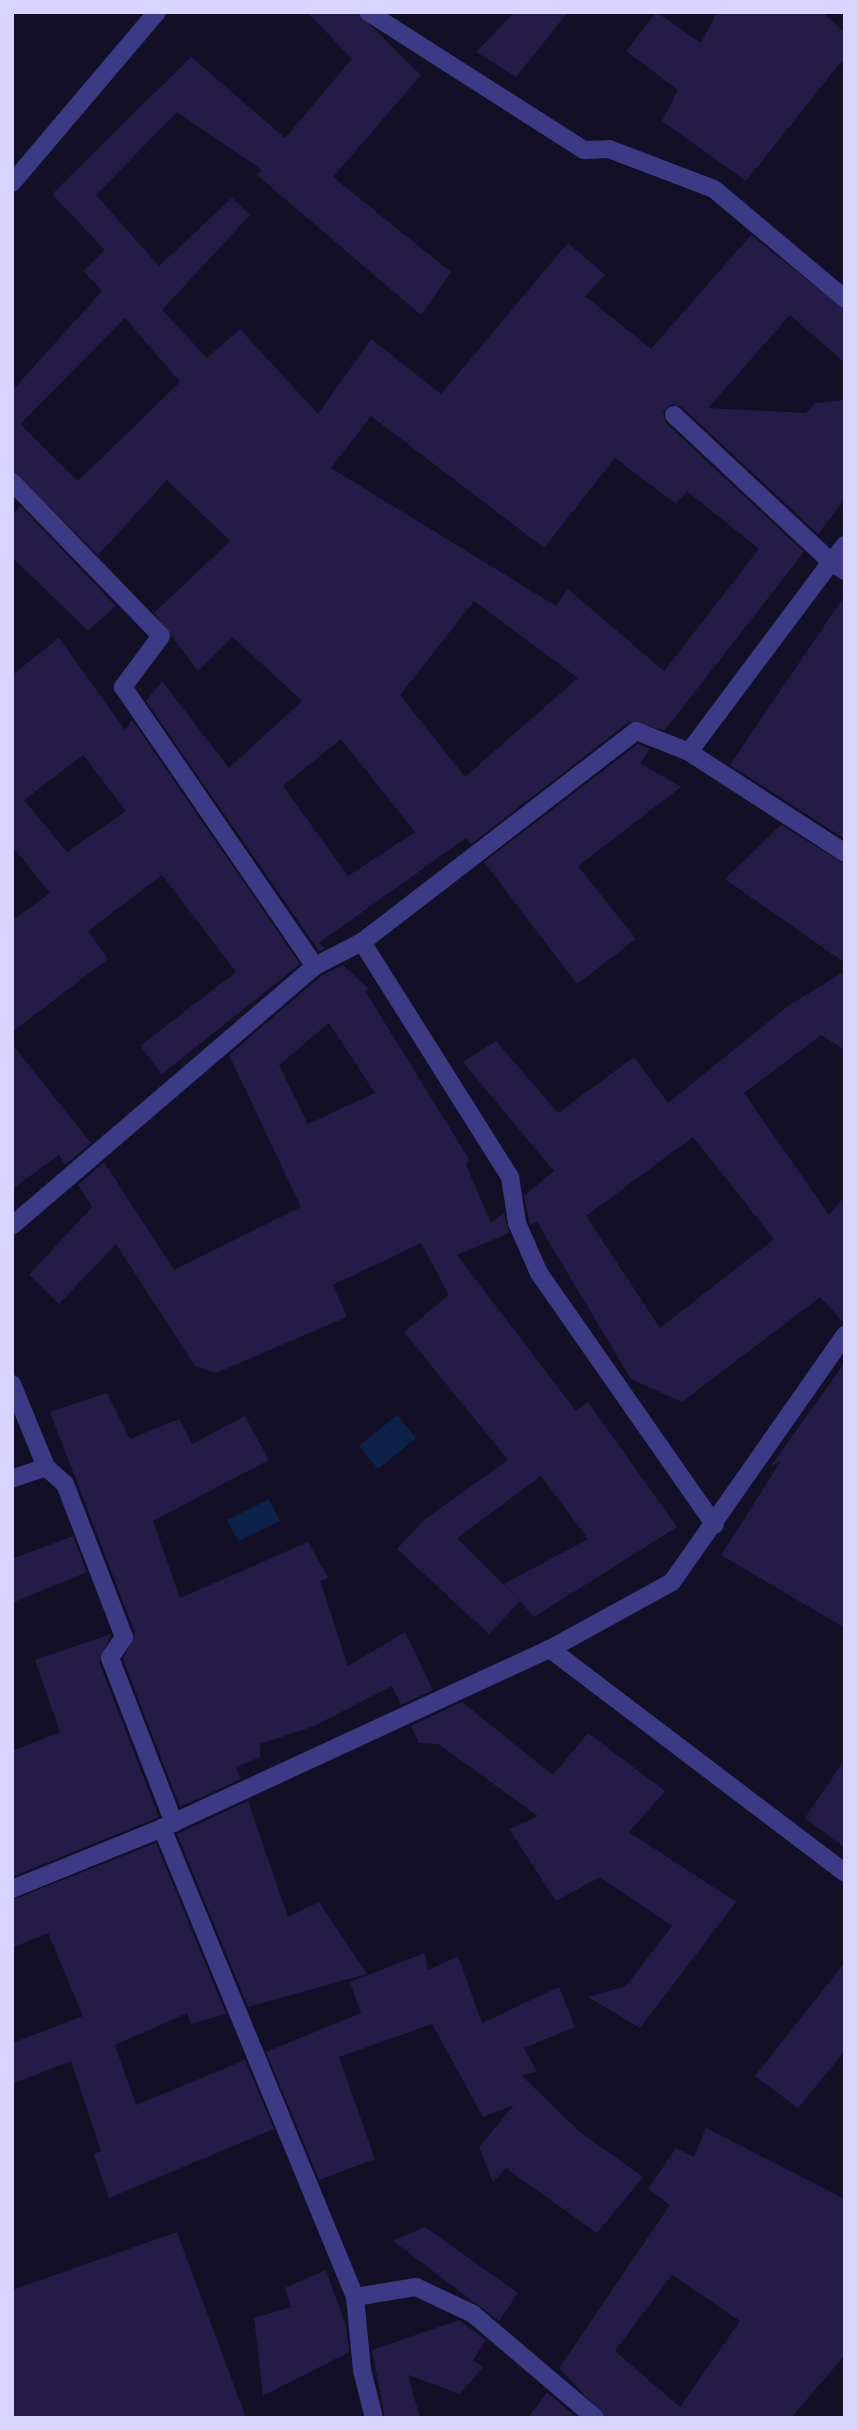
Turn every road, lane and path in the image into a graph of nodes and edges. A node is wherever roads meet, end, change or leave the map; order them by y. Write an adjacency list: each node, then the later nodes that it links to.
1 (157, 12): 3 (street)
2 (368, 12): 4 (street)
3 (12, 183)
4 (845, 299)
5 (674, 415): 8 (street)
6 (12, 482): 12 (street)
7 (845, 545): 8 (street)
8 (838, 566): 9 (street)
9 (689, 752): 10 (street); 11 (street)
10 (845, 853)
11 (362, 942): 12 (street); 18 (street)
12 (315, 965): 13 (street)
13 (12, 1226)
14 (845, 1335): 18 (street)
15 (12, 1384): 16 (street)
16 (46, 1467): 17 (street); 20 (street)
17 (12, 1479)
18 (715, 1525): 19 (street)
19 (550, 1649): 20 (street); 21 (street)
20 (168, 1825): 22 (street); 23 (street)
21 (845, 1873)
22 (12, 1889)
23 (355, 2297): 24 (street); 25 (street)
24 (374, 2418)
25 (595, 2418)

